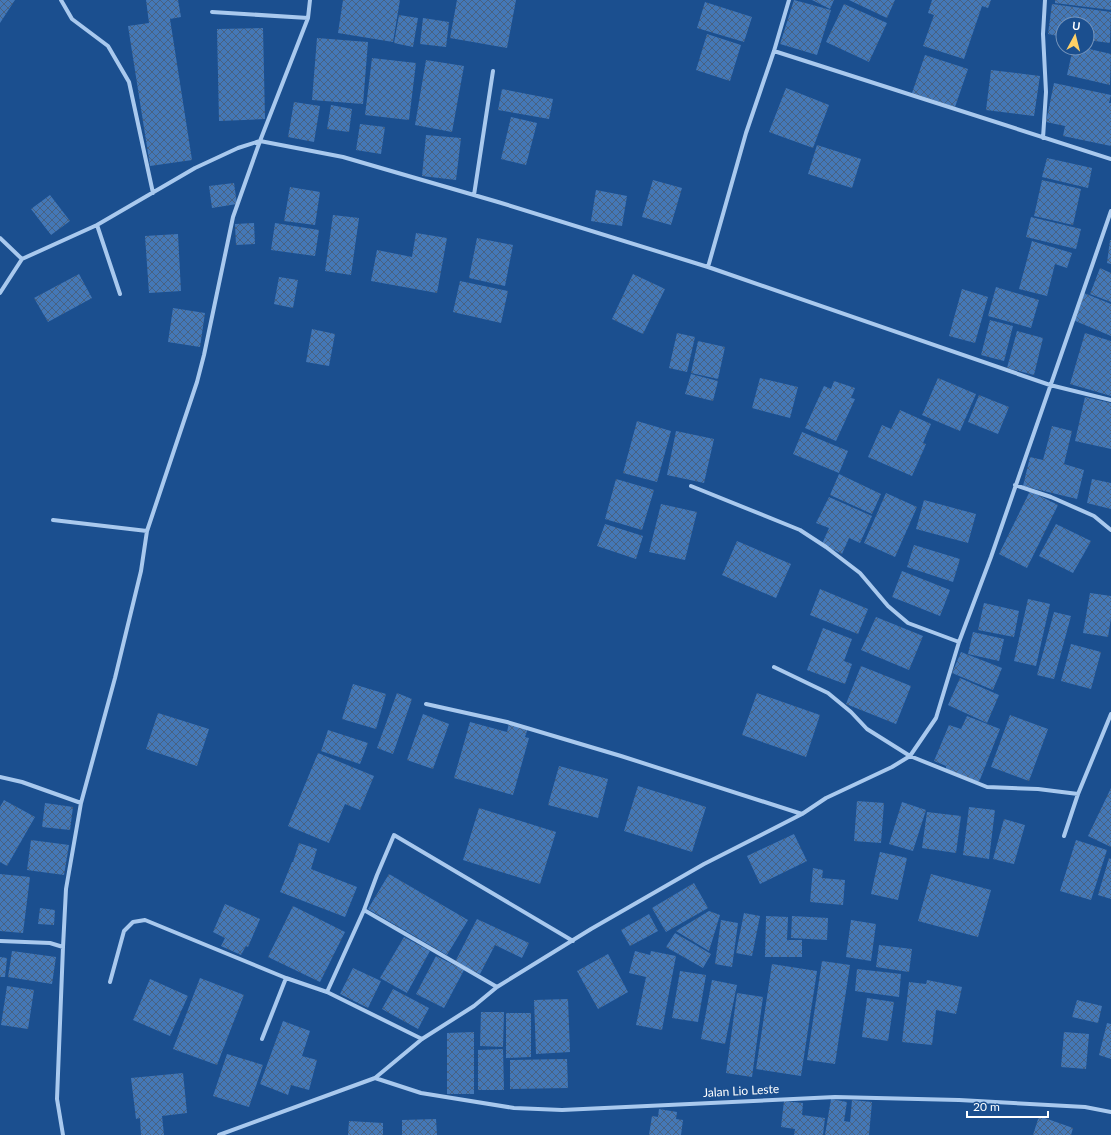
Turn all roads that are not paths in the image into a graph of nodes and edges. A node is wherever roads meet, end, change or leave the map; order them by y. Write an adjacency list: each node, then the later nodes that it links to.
1 (61, 0): 12 (street)
2 (310, 0): 6 (street)
3 (789, 0): 7 (street)
4 (1044, 0): 9 (street)
5 (212, 12): 6 (street)
6 (308, 18): 10 (street)
7 (774, 51): 9 (street); 18 (street)
8 (494, 71): 13 (street)
9 (1043, 138): 11 (street)
10 (260, 142): 12 (street); 13 (street); 27 (street)
11 (1111, 159)
12 (153, 193): 15 (street)
13 (474, 195): 18 (street)
14 (1111, 211): 21 (street)
15 (97, 225): 17 (street); 20 (street)
16 (0, 238): 17 (street)
17 (22, 260): 19 (street)
18 (708, 267): 21 (street)
19 (0, 293)
20 (120, 294)
21 (1050, 385): 22 (street); 23 (street)
22 (1111, 400)
23 (1015, 485): 26 (street); 28 (street)
24 (691, 486): 28 (street)
25 (53, 520): 27 (street)
26 (1111, 530)
27 (147, 531): 35 (street)
28 (959, 642): 32 (street)
29 (774, 667): 32 (street)
30 (426, 704): 36 (street)
31 (1111, 714): 34 (street)
32 (910, 756): 34 (street); 36 (street)
33 (0, 778): 35 (street)
34 (1078, 794): 37 (street)
35 (81, 803): 41 (street)
36 (802, 814): 40 (street)
37 (1064, 836)
38 (364, 910): 40 (street); 44 (street); 45 (street)
39 (0, 941): 41 (street)
40 (573, 941): 44 (street)
41 (63, 947): 50 (street)
42 (286, 978): 43 (street); 45 (street); 46 (street)
43 (110, 982)
44 (497, 987): 47 (street)
45 (327, 992): 47 (street)
46 (262, 1039)
47 (422, 1039): 48 (street)
48 (375, 1078): 49 (street, Jalan Lio Leste); 51 (street)
49 (1111, 1112)
50 (63, 1135)
51 (219, 1135)

